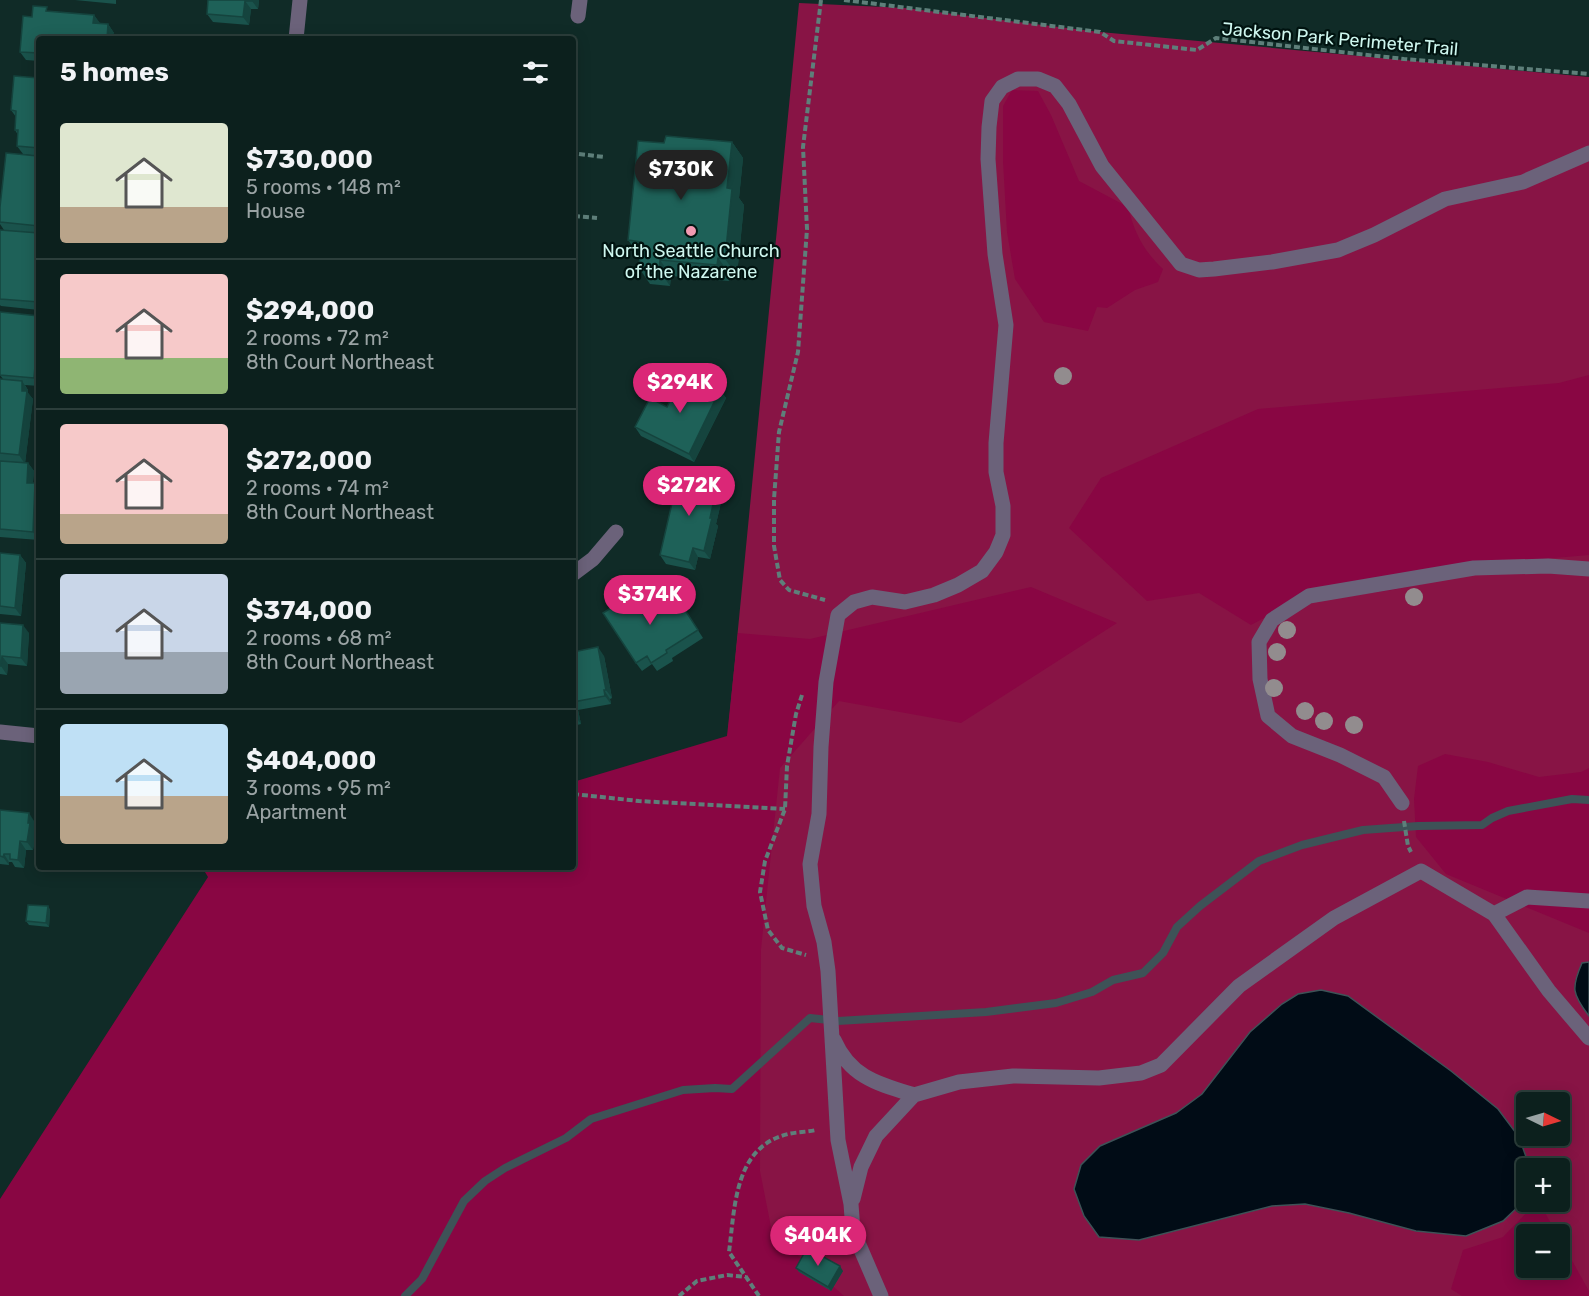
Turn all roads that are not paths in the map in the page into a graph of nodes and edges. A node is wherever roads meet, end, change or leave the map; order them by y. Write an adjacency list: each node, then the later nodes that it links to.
1 (300, 0): 4 (street)
2 (580, 0): 3 (street)
3 (578, 16)
4 (297, 36)
5 (1589, 153): 14 (street)
6 (616, 532): 8 (street)
7 (1589, 569): 11 (street)
8 (576, 572)
9 (0, 732): 10 (street)
10 (36, 736)
11 (1402, 803)
12 (1589, 901): 13 (street)
13 (1494, 914): 15 (street); 16 (street)
14 (831, 1035): 16 (street); 17 (street)
15 (1589, 1038)
16 (914, 1095): 17 (street)
17 (851, 1204): 18 (street)
18 (881, 1296)

